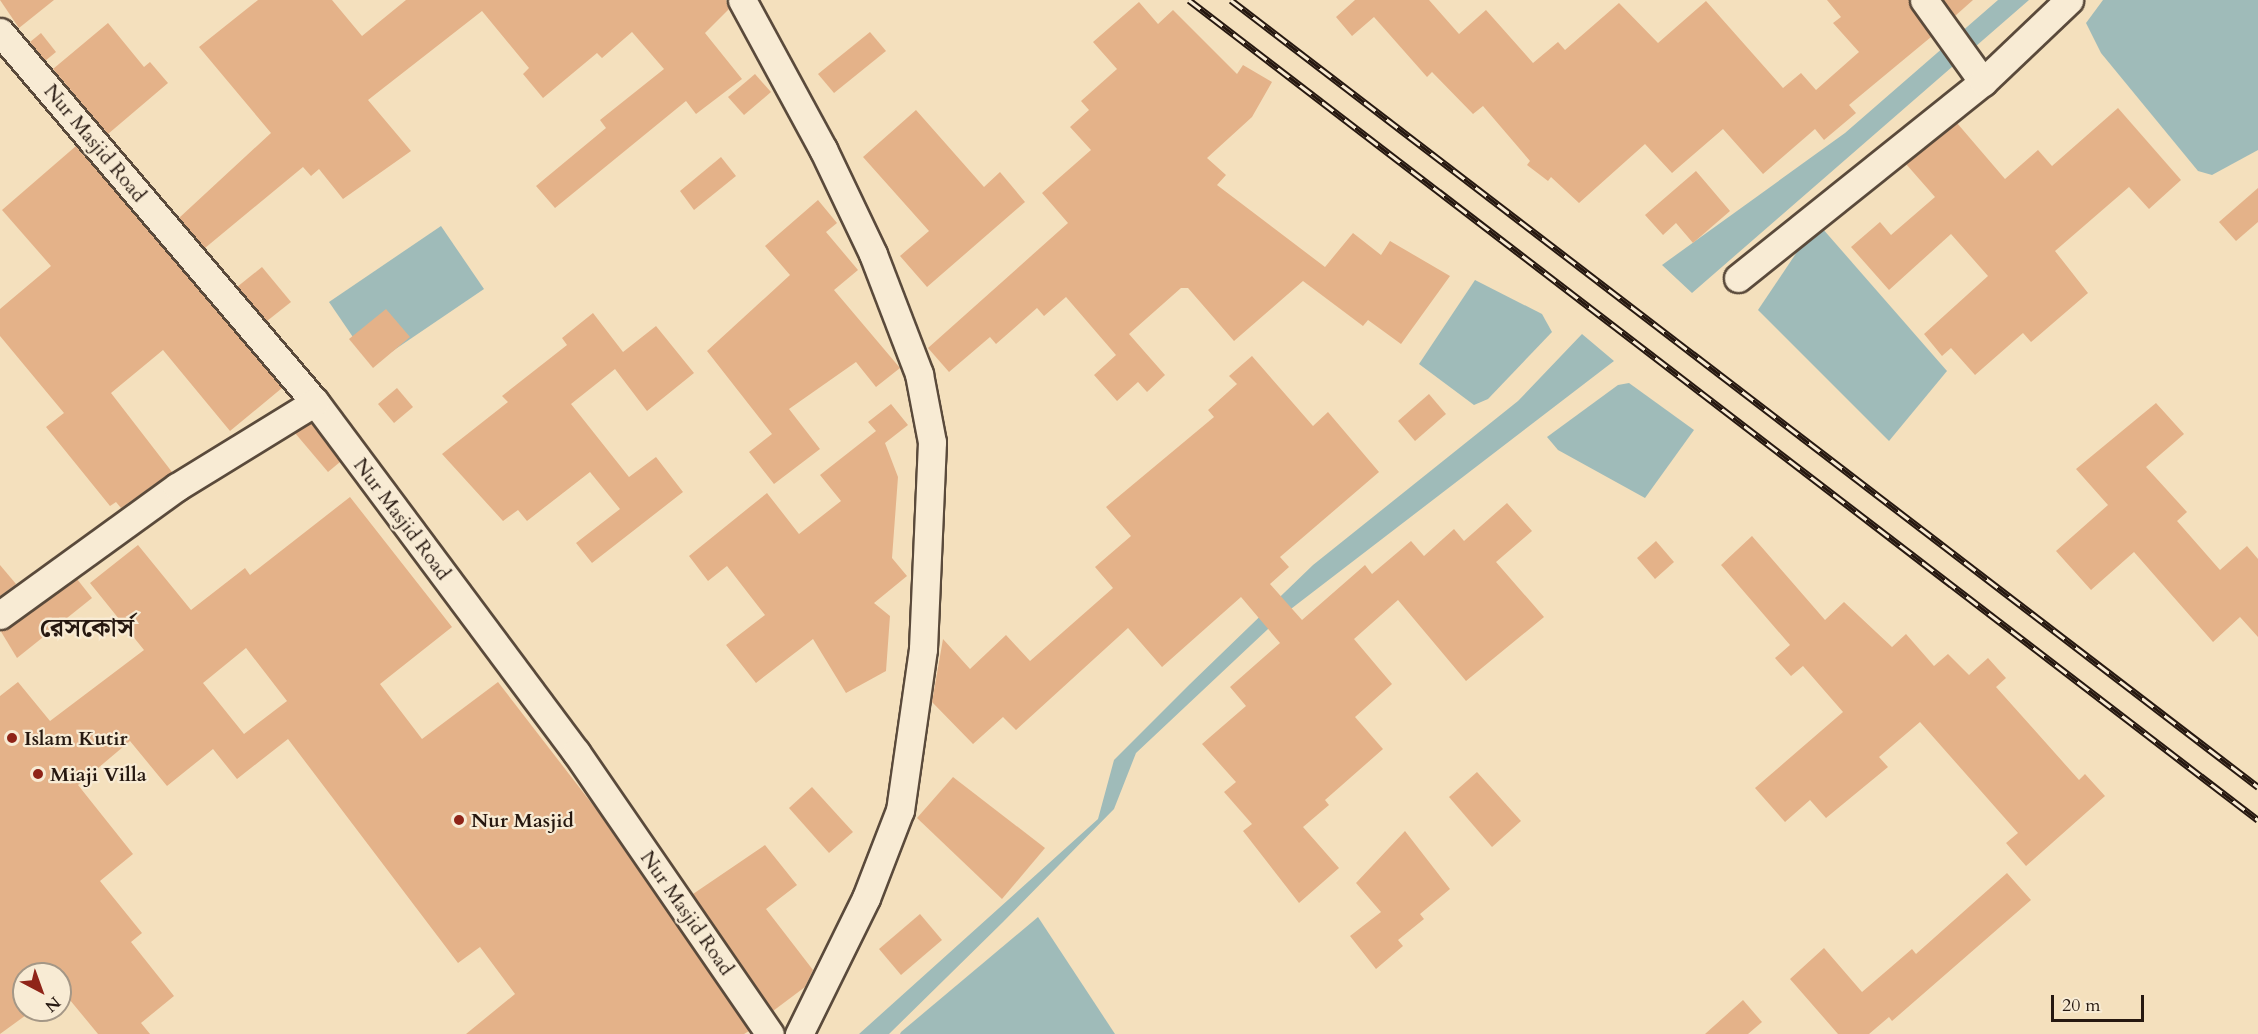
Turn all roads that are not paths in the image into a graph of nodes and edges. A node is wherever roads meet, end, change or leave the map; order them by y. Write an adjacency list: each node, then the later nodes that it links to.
1 (742, 0): 10 (street)
2 (1924, 0): 5 (street)
3 (2069, 0): 5 (street)
4 (0, 32): 7 (street, Nur Masjid Road)
5 (1976, 71): 6 (street)
6 (1738, 278)
7 (315, 402): 8 (street); 9 (street, Nur Masjid Road)
8 (0, 615)
9 (770, 1034)
10 (799, 1034)

